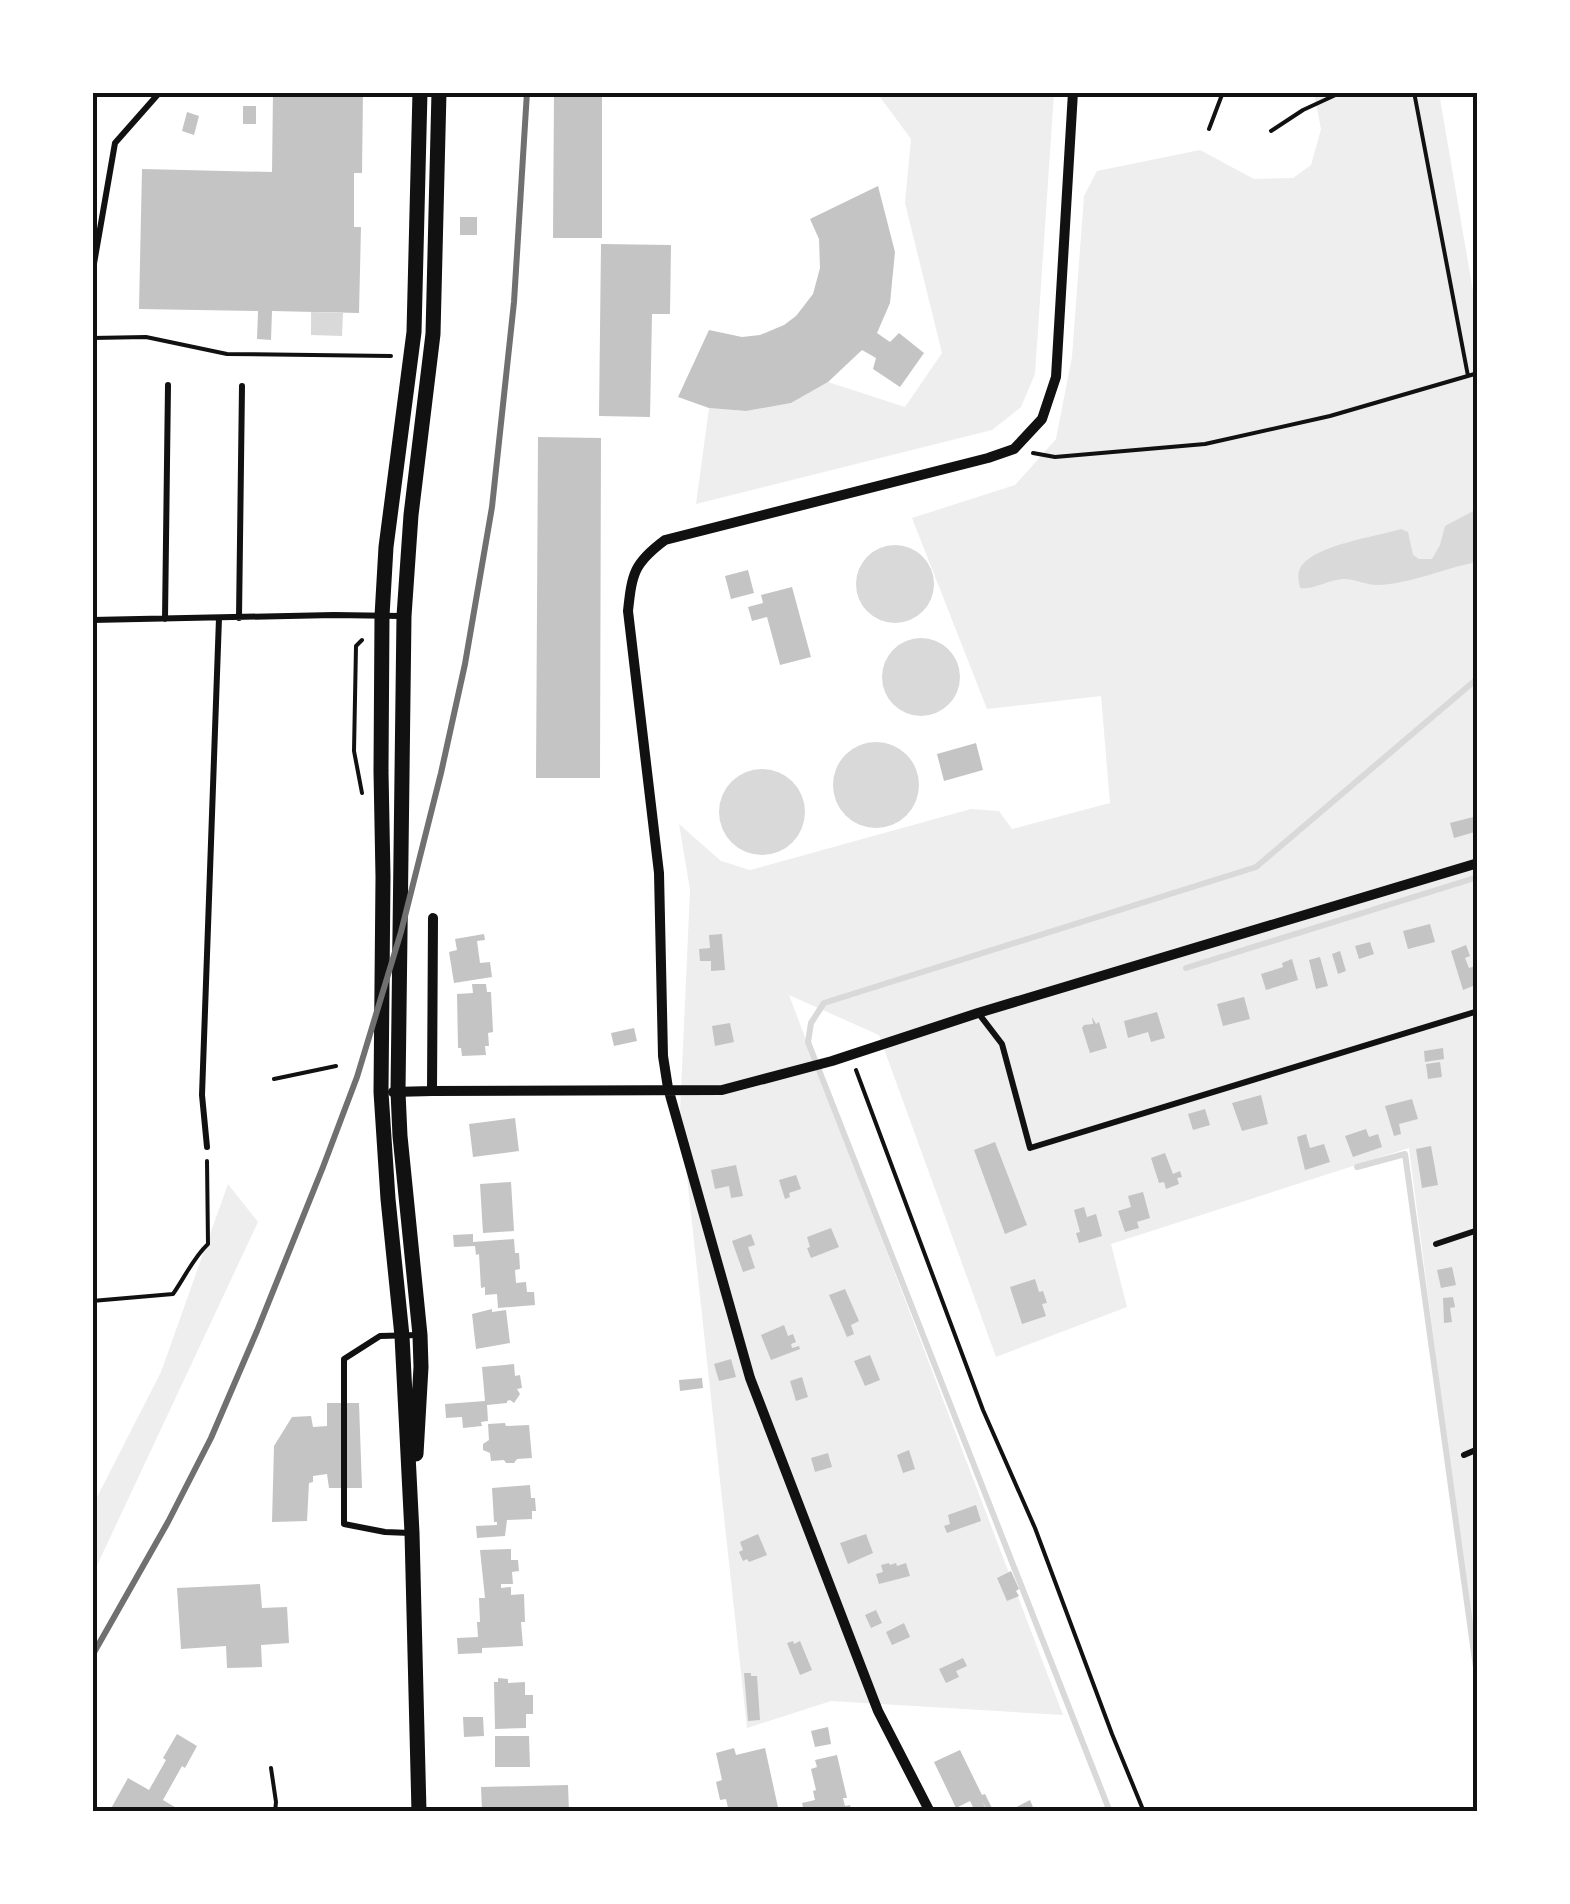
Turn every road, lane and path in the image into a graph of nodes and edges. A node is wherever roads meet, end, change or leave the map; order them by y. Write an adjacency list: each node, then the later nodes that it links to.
1 (160, 92): 10 (lane)
2 (420, 92): 12 (street)
3 (438, 92): 19 (street)
4 (1073, 92): 17 (street)
5 (1223, 92): 8 (path)
6 (1342, 92): 9 (path)
7 (1414, 92): 14 (path)
8 (1209, 129)
9 (1271, 130)
10 (92, 274)
11 (92, 338): 12 (path)
12 (411, 356): 18 (street)
13 (1478, 372): 14 (path)
14 (1468, 376): 17 (path)
15 (168, 385): 22 (lane)
16 (242, 386): 21 (lane)
17 (1014, 449): 31 (street)
18 (382, 616): 19 (lane); 21 (lane); 33 (street)
19 (404, 616): 34 (street)
20 (219, 618): 21 (lane); 22 (lane); 35 (lane)
21 (238, 618)
22 (165, 619): 23 (lane)
23 (92, 620)
24 (1478, 863): 27 (street)
25 (433, 918): 32 (street)
26 (1478, 1012): 27 (lane)
27 (978, 1013): 28 (street)
28 (851, 1055): 31 (street); 48 (path)
29 (336, 1066): 30 (path)
30 (274, 1079)
31 (668, 1088): 32 (street); 47 (street)
32 (432, 1091): 34 (street)
33 (381, 1092): 34 (street); 40 (street)
34 (398, 1092): 39 (street)
35 (207, 1147): 38 (path)
36 (1478, 1230): 37 (lane)
37 (1436, 1244)
38 (92, 1301)
39 (420, 1335): 40 (lane); 43 (street)
40 (402, 1336): 43 (street); 43 (lane)
41 (1478, 1449): 42 (lane)
42 (1464, 1455)
43 (412, 1533): 46 (street)
44 (270, 1768): 45 (path)
45 (274, 1812)
46 (419, 1812)
47 (930, 1812)
48 (1144, 1812)

